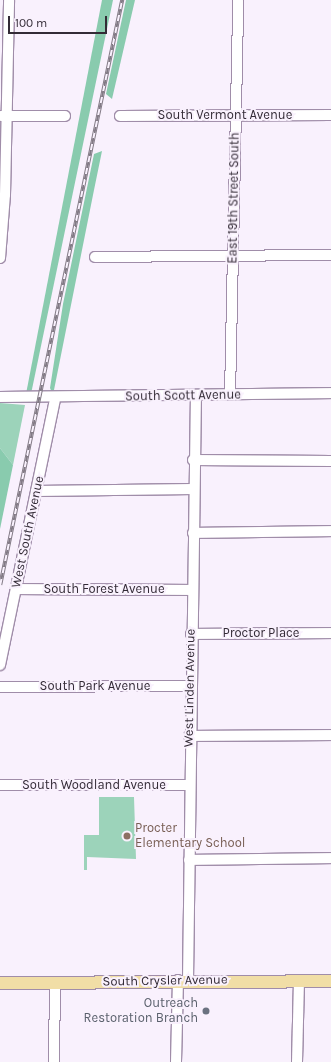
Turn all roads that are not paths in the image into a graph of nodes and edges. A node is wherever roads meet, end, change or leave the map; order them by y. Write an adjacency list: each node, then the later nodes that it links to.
1 (8, 0): 3 (street)
2 (238, 0): 4 (street, East 19th Street South)
3 (4, 36): 6 (street)
4 (236, 115): 5 (street, South Vermont Avenue); 8 (street, South Vermont Avenue); 10 (street, East 19th Street South)
5 (331, 115)
6 (3, 116): 7 (street); 9 (street)
7 (64, 116)
8 (120, 116)
9 (1, 241): 13 (street)
10 (233, 255): 11 (street); 12 (street); 15 (street, East 19th Street South)
11 (331, 255)
12 (95, 257)
13 (0, 258)
14 (331, 393): 15 (street, South Scott Avenue)
15 (230, 395): 16 (street, South Scott Avenue)
16 (196, 396): 18 (street, South Scott Avenue); 19 (street, West Linden Avenue)
17 (0, 397): 18 (street, South Scott Avenue)
18 (55, 399): 22 (street, West South Avenue)
19 (193, 460): 20 (street); 21 (street, West Linden Avenue)
20 (331, 461)
21 (193, 489): 22 (street); 24 (street, West Linden Avenue)
22 (36, 492): 25 (street, West South Avenue)
23 (331, 531): 24 (street)
24 (193, 533): 26 (street, West Linden Avenue)
25 (16, 589): 26 (street, South Forest Avenue); 29 (street, West South Avenue)
26 (192, 590): 28 (street, West Linden Avenue)
27 (331, 633): 28 (street, Proctor Place)
28 (191, 634): 30 (street, West Linden Avenue)
29 (0, 665)
30 (190, 686): 31 (street, South Park Avenue); 33 (street, West Linden Avenue)
31 (0, 687)
32 (331, 735): 33 (street)
33 (189, 736): 35 (street, West Linden Avenue)
34 (0, 785): 35 (street, South Woodland Avenue)
35 (188, 785): 37 (street, West Linden Avenue)
36 (331, 858): 37 (street)
37 (189, 860): 38 (street, West Linden Avenue)
38 (183, 980): 39 (main road, South Crysler Avenue); 41 (main road, South Crysler Avenue); 44 (street, West Linden Avenue)
39 (299, 980): 40 (main road, South Crysler Avenue); 45 (street)
40 (331, 981)
41 (55, 982): 42 (main road, South Crysler Avenue); 43 (street)
42 (0, 983)
43 (54, 1062)
44 (176, 1062)
45 (297, 1062)

